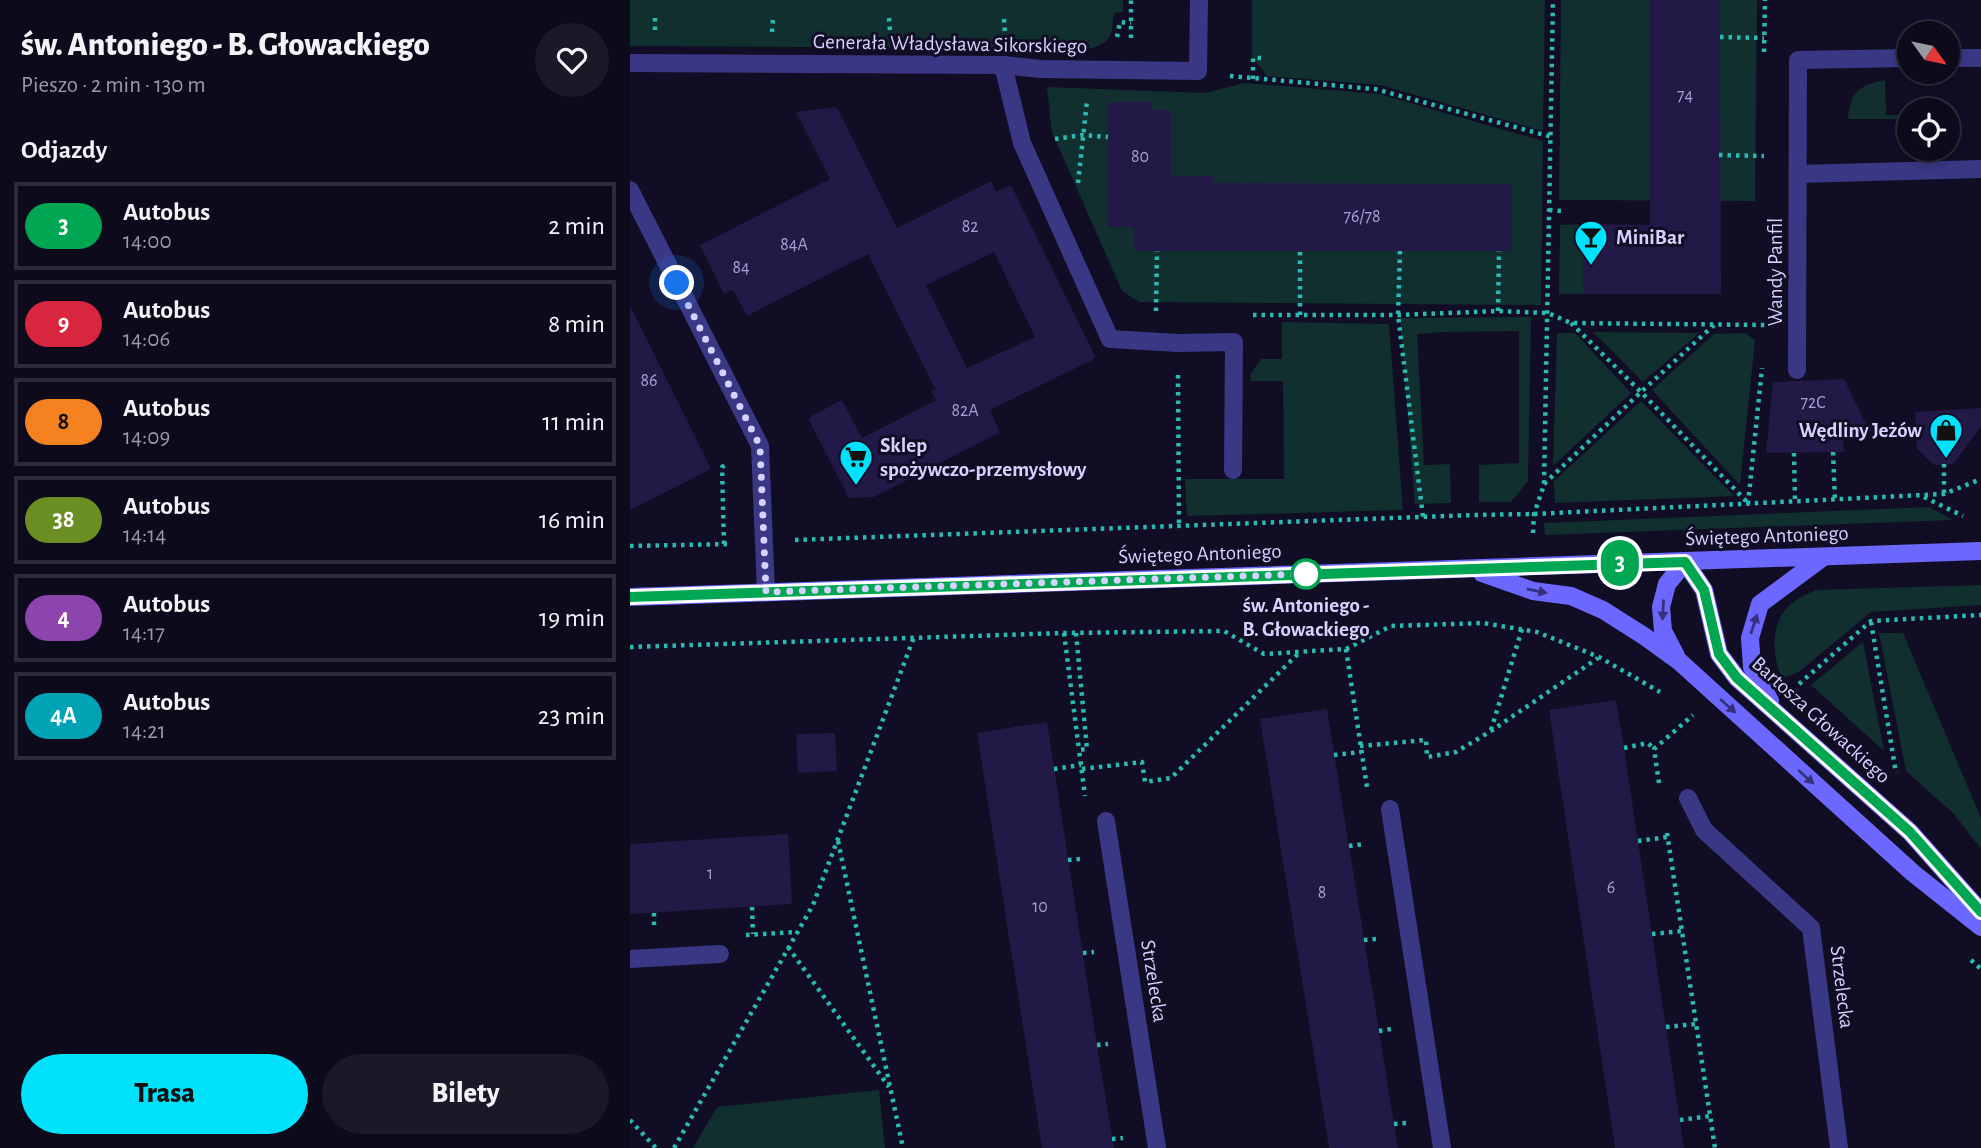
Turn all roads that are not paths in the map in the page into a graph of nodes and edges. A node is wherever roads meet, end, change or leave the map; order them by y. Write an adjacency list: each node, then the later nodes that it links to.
1 (1199, 0): 6 (street, Generała Władysława Sikorskiego)
2 (1897, 58): 8 (street, Wandy Panfil)
3 (1960, 58): 4 (street)
4 (1981, 58)
5 (630, 63): 6 (street, Generała Władysława Sikorskiego)
6 (1003, 65): 11 (street)
7 (1981, 169): 8 (street)
8 (1798, 174): 10 (street, Wandy Panfil)
9 (630, 190): 16 (street)
10 (1797, 370)
11 (1233, 470)
12 (1981, 551): 13 (street, Świętego Antoniego)
13 (1822, 558): 14 (street, Świętego Antoniego); 19 (street, one-way to 13)
14 (1685, 562): 15 (street, Świętego Antoniego); 18 (street, one-way to 18); 19 (street, Bartosza Głowackiego)
15 (1473, 569): 16 (street, Świętego Antoniego); 18 (street, one-way to 18)
16 (766, 592): 17 (street, Świętego Antoniego)
17 (630, 597)
18 (1680, 662): 24 (street, one-way to 24)
19 (1775, 710): 23 (street, Bartosza Głowackiego)
20 (1688, 798): 29 (street, Strzelecka)
21 (1390, 809): 28 (street)
22 (1106, 821): 27 (street, Strzelecka)
23 (1981, 912)
24 (1981, 927)
25 (720, 954): 26 (street)
26 (630, 959)
27 (1157, 1148)
28 (1442, 1148)
29 (1839, 1148)

